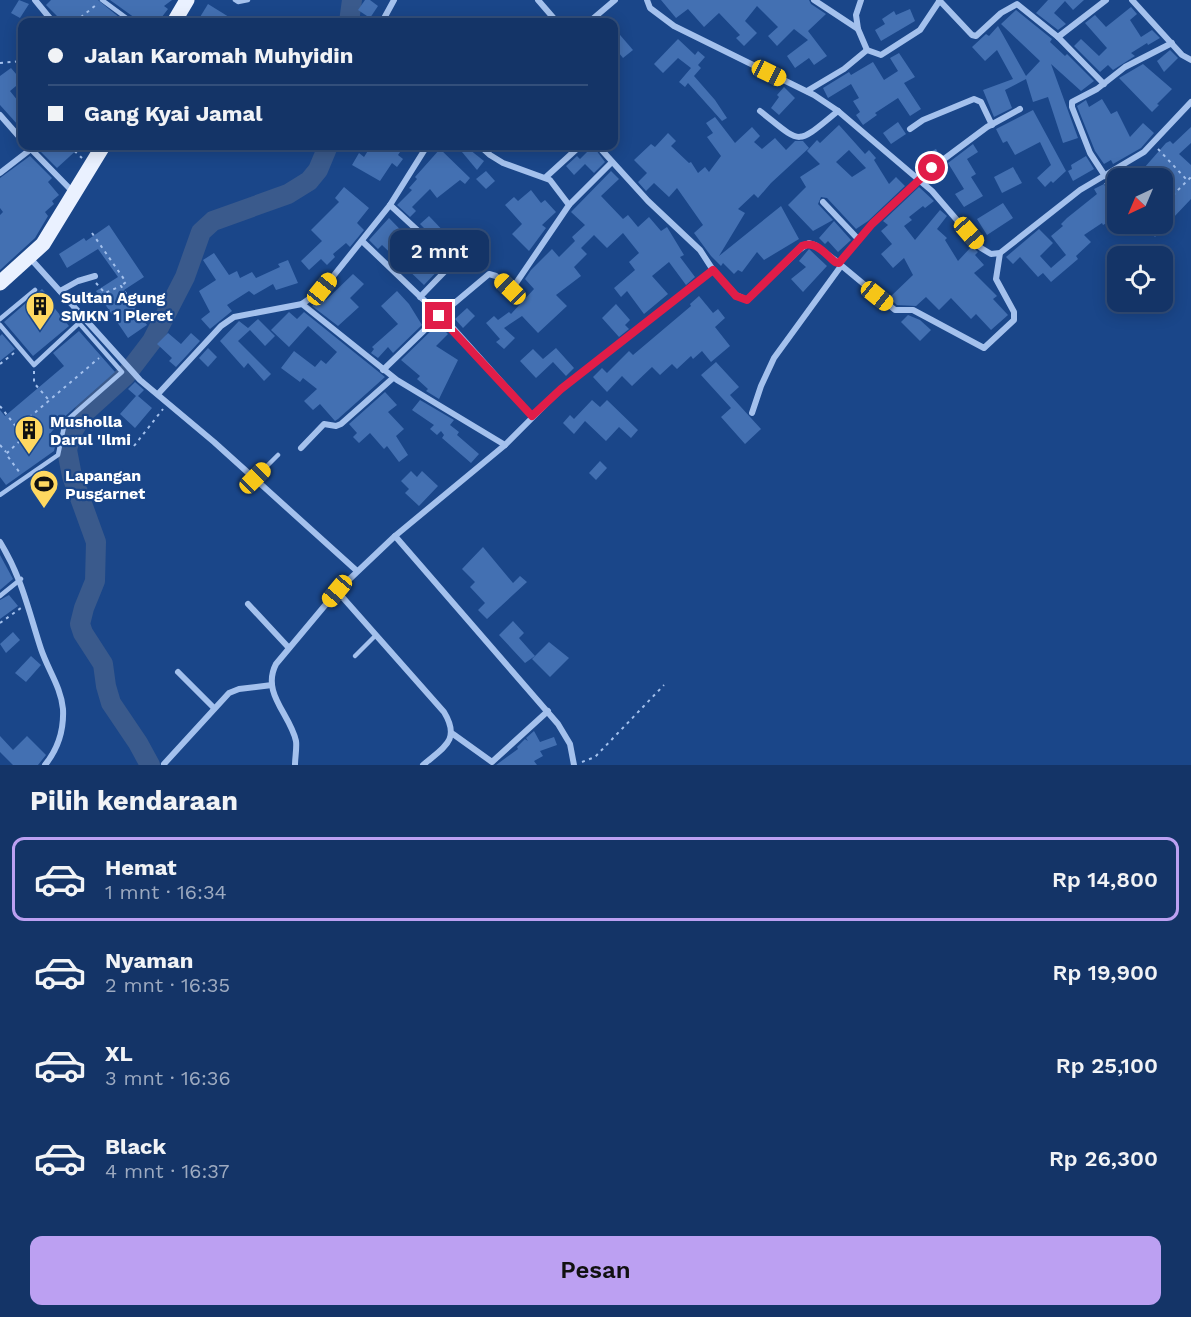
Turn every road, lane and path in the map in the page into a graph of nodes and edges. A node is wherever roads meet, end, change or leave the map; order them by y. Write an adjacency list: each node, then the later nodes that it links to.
1 (35, 0): 16 (street)
2 (187, 0): 19 (main road)
3 (234, 0): 4 (lane)
4 (248, 0)
5 (394, 0): 20 (street)
6 (538, 0): 21 (street)
7 (615, 0): 22 (street)
8 (647, 0): 31 (street)
9 (814, 0): 23 (street)
10 (861, 0): 23 (street)
11 (939, 0): 15 (street); 26 (street)
12 (1106, 0): 24 (street)
13 (1132, 0): 25 (street)
14 (102, 1): 17 (path); 18 (lane)
15 (1019, 2): 24 (street)
16 (50, 18)
17 (80, 18)
18 (126, 18)
19 (176, 18)
20 (384, 18)
21 (554, 18)
22 (594, 18)
23 (858, 29): 26 (street)
24 (1058, 37): 30 (street)
25 (1172, 43): 27 (street); 30 (street)
26 (867, 50): 31 (street)
27 (1191, 60)
28 (18, 61): 29 (path)
29 (0, 63)
30 (1104, 84): 53 (street)
31 (807, 91): 35 (street)
32 (1191, 102): 40 (street)
33 (1020, 110): 37 (street)
34 (760, 111): 35 (street)
35 (838, 111): 56 (street)
36 (0, 116): 39 (street)
37 (992, 125): 38 (street); 56 (street)
38 (910, 129)
39 (18, 136)
40 (1153, 144): 53 (street); 55 (path)
41 (26, 150): 51 (street)
42 (32, 150): 58 (street)
43 (73, 150): 50 (path)
44 (101, 150): 50 (main road)
45 (424, 150): 61 (street)
46 (484, 150): 52 (street)
47 (575, 150): 52 (street)
48 (602, 150): 49 (street)
49 (612, 162): 62 (street); 69 (street)
50 (91, 166): 58 (main road)
51 (0, 173)
52 (546, 177): 62 (street)
53 (1103, 177): 57 (path); 66 (street)
54 (1191, 177): 55 (path)
55 (1187, 180): 59 (path)
56 (919, 181): 65 (street); 66 (street)
57 (1107, 184)
58 (75, 194): 67 (main road)
59 (1173, 195)
60 (823, 202): 65 (street)
61 (390, 205): 64 (street); 75 (street)
62 (569, 205): 77 (street)
63 (92, 233): 72 (path)
64 (362, 240): 75 (street); 76 (street)
65 (859, 240): 68 (street)
66 (1000, 253): 68 (street)
67 (30, 258): 71 (main road); 74 (street)
68 (841, 265): 69 (street); 91 (street)
69 (713, 270): 92 (street)
70 (93, 277): 72 (path); 74 (street)
71 (0, 283)
72 (121, 286): 79 (path)
73 (35, 290): 78 (lane)
74 (60, 291): 87 (street)
75 (420, 297): 77 (street)
76 (302, 304): 85 (street); 87 (street)
77 (439, 316): 85 (street); 92 (street)
78 (0, 319)
79 (144, 321)
80 (0, 325): 81 (lane)
81 (19, 348): 83 (path); 84 (lane)
82 (106, 352): 84 (lane); 88 (path); 100 (lane)
83 (0, 364)
84 (34, 365): 88 (path)
85 (382, 370): 86 (street)
86 (393, 378): 95 (street); 97 (street)
87 (158, 394): 89 (street)
88 (49, 400): 93 (path)
89 (168, 402): 96 (path); 101 (street)
90 (0, 406): 93 (path)
91 (752, 413)
92 (532, 416): 95 (street)
93 (18, 427): 98 (path)
94 (0, 445): 98 (path)
95 (505, 445): 103 (street)
96 (134, 446)
97 (301, 448)
98 (6, 454): 100 (path)
99 (278, 455): 101 (lane)
100 (24, 478): 102 (lane)
101 (255, 478): 105 (street)
102 (0, 495)
103 (395, 536): 105 (street); 119 (street)
104 (0, 543): 106 (street)
105 (357, 571): 107 (street)
106 (21, 579): 108 (lane); 109 (street)
107 (337, 591): 112 (street); 113 (street)
108 (0, 596)
109 (28, 602): 111 (path); 122 (street)
110 (248, 604): 113 (street)
111 (0, 623)
112 (376, 635): 114 (lane); 120 (street)
113 (289, 648): 116 (street)
114 (355, 656)
115 (178, 672): 118 (street)
116 (272, 685): 118 (street); 123 (street)
117 (664, 685): 125 (path)
118 (214, 708): 121 (street)
119 (548, 711): 120 (street); 125 (street)
120 (453, 734): 124 (street)
121 (164, 764)
122 (45, 765)
123 (295, 765)
124 (423, 765)
125 (574, 765)

